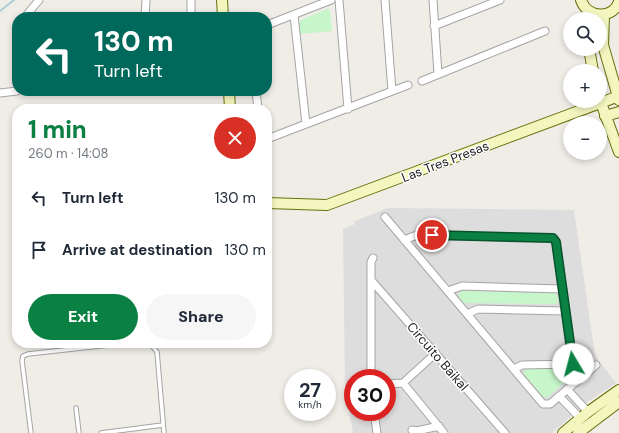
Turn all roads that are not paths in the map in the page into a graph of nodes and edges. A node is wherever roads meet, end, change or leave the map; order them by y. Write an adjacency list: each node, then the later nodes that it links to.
1 (39, 0): 15 (street)
2 (146, 0): 16 (street)
3 (191, 0): 17 (street)
4 (222, 0): 18 (main road)
5 (308, 0): 14 (street)
6 (331, 0): 12 (street)
7 (339, 0): 38 (street)
8 (384, 0): 31 (street)
9 (433, 0): 23 (street)
10 (500, 0): 23 (street)
11 (581, 0): 19 (main road)
12 (318, 2): 14 (street)
13 (619, 2): 20 (main road)
14 (310, 8): 21 (street)
15 (29, 12)
16 (145, 12)
17 (191, 12)
18 (223, 12)
19 (587, 12)
20 (607, 13)
21 (294, 14): 22 (street); 42 (street)
22 (272, 23)
23 (434, 26): 27 (street)
24 (545, 31): 27 (street)
25 (605, 56): 26 (main road)
26 (609, 70): 28 (main road); 34 (main road)
27 (438, 74): 29 (street)
28 (619, 76)
29 (422, 81)
30 (408, 85): 31 (street)
31 (392, 91): 38 (street)
32 (12, 92): 33 (street)
33 (0, 93)
34 (618, 98): 35 (main road, Las Tres Presas)
35 (607, 100)
36 (582, 108): 45 (main road, Las Tres Presas)
37 (603, 108): 40 (main road)
38 (348, 109): 42 (street)
39 (619, 112): 40 (main road)
40 (606, 116)
41 (607, 119): 44 (main road)
42 (306, 124): 43 (street)
43 (272, 137)
44 (619, 152)
45 (272, 203)
46 (385, 217): 47 (street)
47 (404, 240): 50 (street); 51 (street)
48 (373, 258): 49 (street)
49 (372, 280): 56 (street, Circuito Baikal); 59 (street)
50 (562, 289): 51 (street); 52 (street)
51 (448, 292): 53 (street)
52 (565, 311): 53 (street); 57 (street)
53 (467, 314): 60 (street)
54 (82, 348): 74 (lane)
55 (154, 348): 71 (lane)
56 (436, 353): 63 (street); 80 (street, Circuito Baikal)
57 (573, 364): 60 (street); 61 (street)
58 (596, 365): 61 (street)
59 (371, 369)
60 (514, 369): 66 (street)
61 (577, 381): 64 (street)
62 (396, 383): 63 (street)
63 (403, 383): 72 (street)
64 (567, 389): 66 (street); 69 (street)
65 (618, 393): 69 (main road)
66 (559, 396): 69 (street)
67 (619, 402): 82 (main road)
68 (76, 408): 75 (lane)
69 (584, 415): 81 (main road)
70 (375, 421): 78 (street)
71 (163, 425): 76 (lane); 77 (lane)
72 (438, 426): 73 (street); 79 (street)
73 (412, 430)
74 (31, 433)
75 (79, 433)
76 (101, 433)
77 (164, 433)
78 (377, 433)
79 (444, 433)
80 (505, 433)
81 (563, 433)
82 (578, 433)

